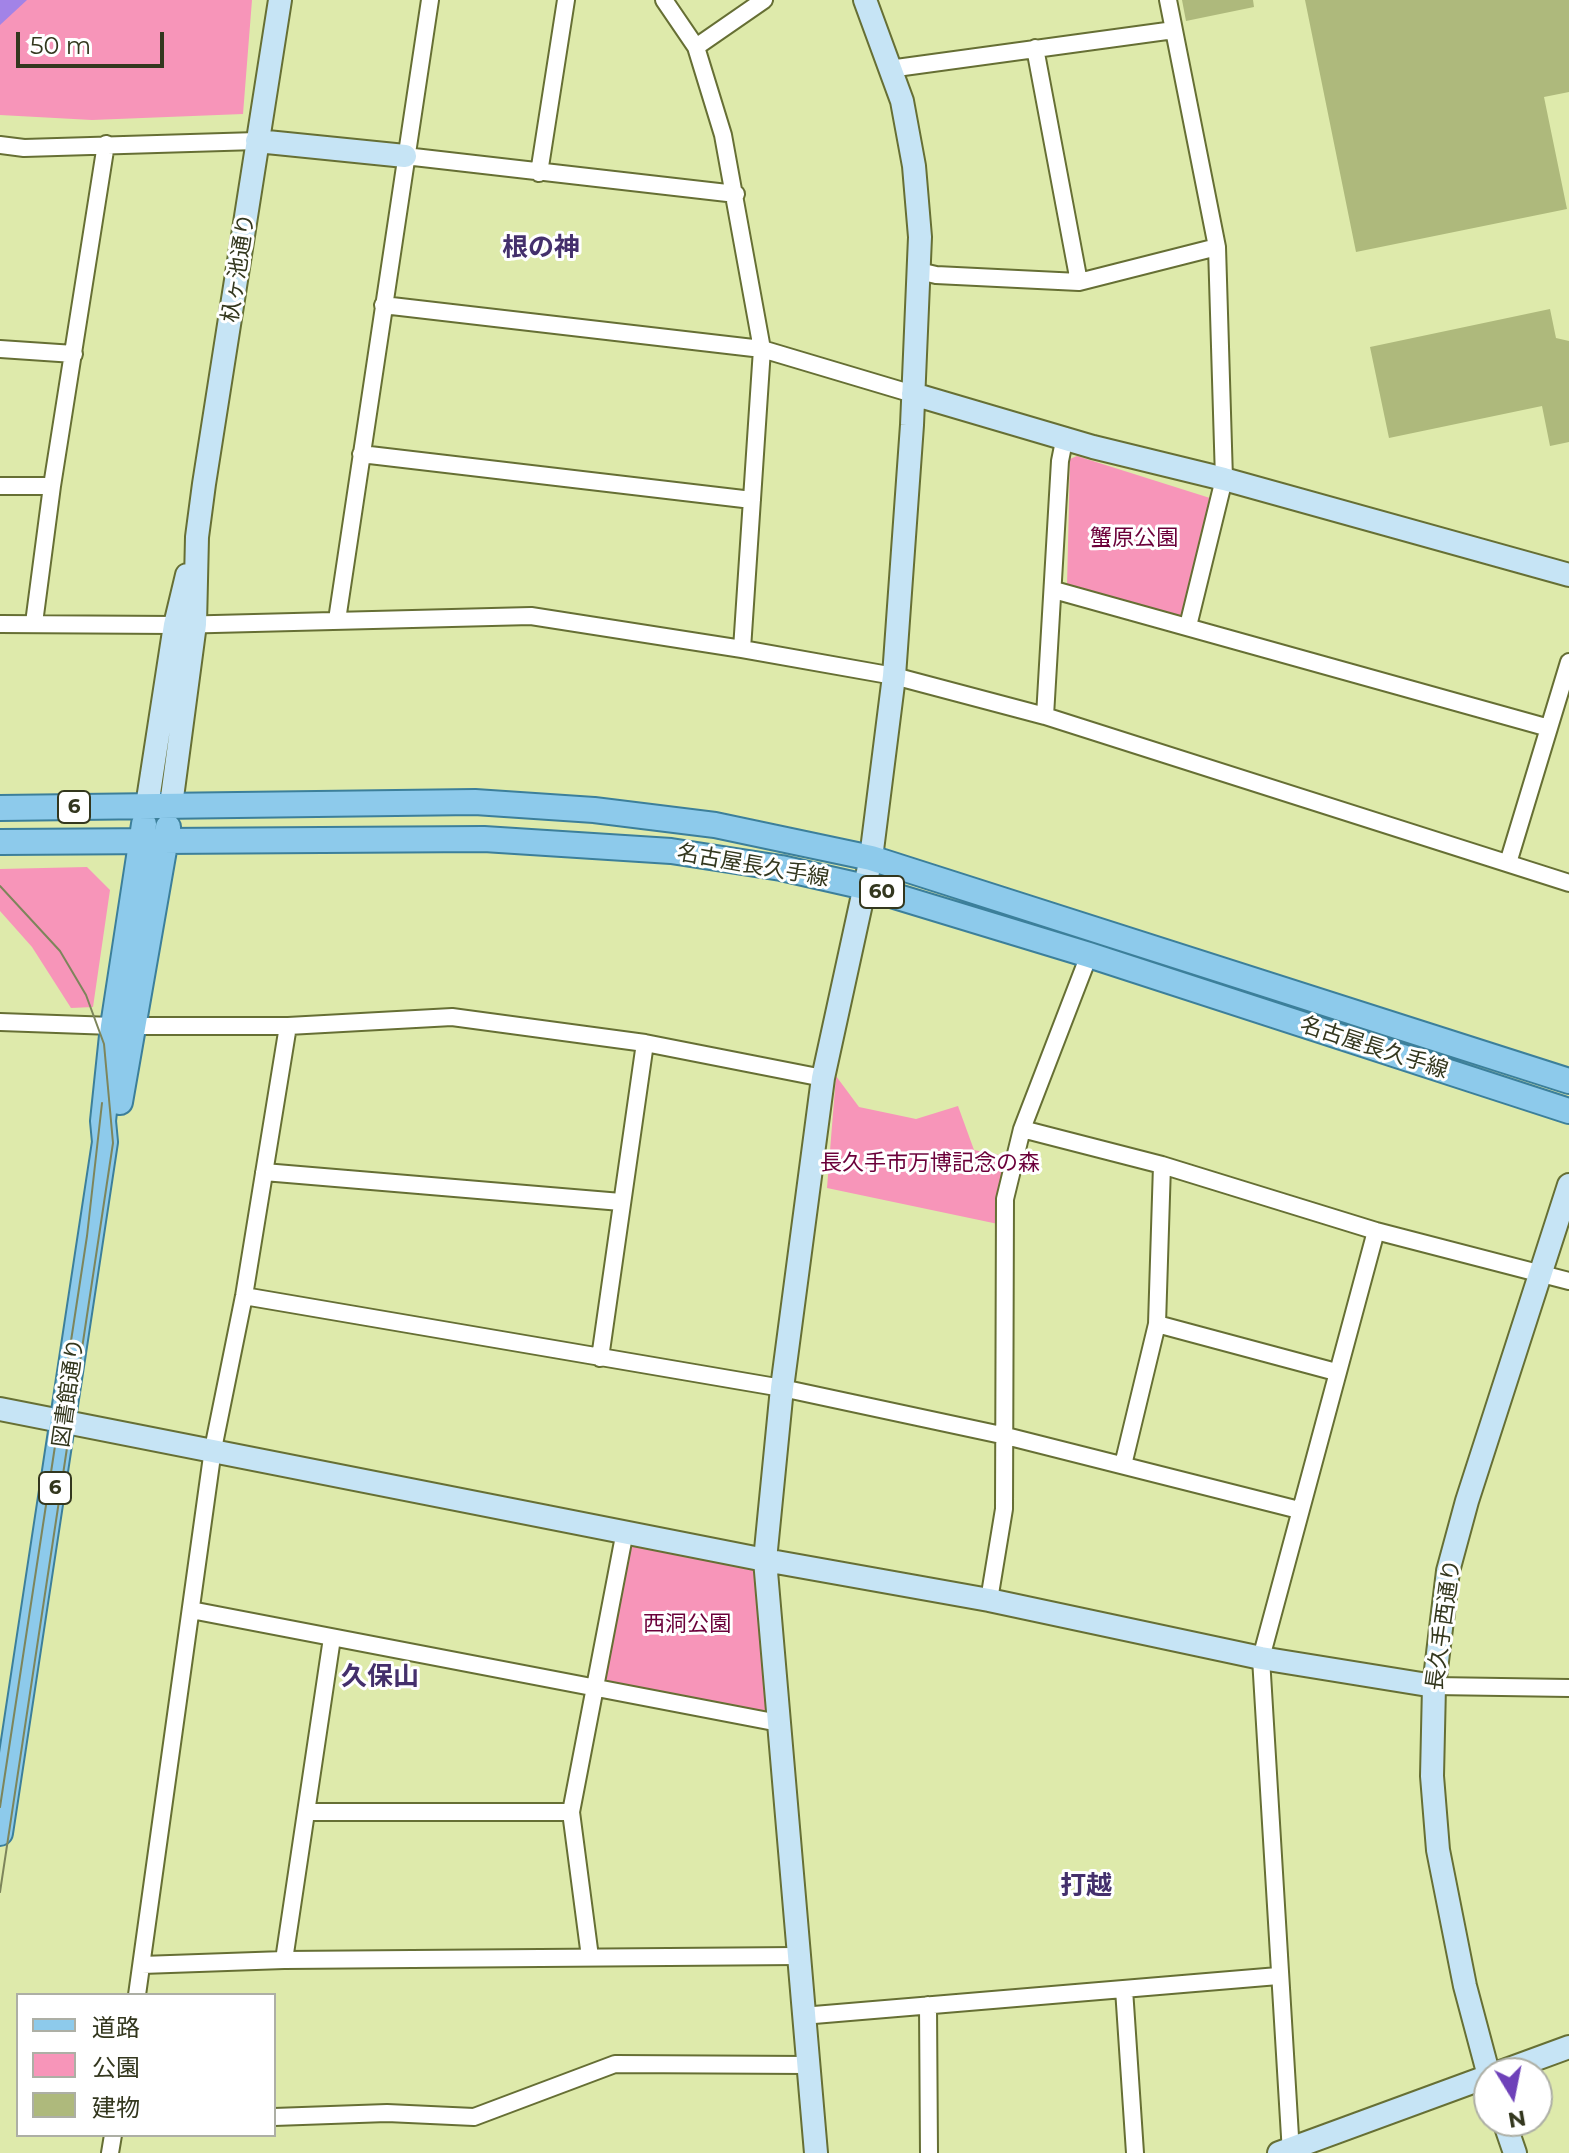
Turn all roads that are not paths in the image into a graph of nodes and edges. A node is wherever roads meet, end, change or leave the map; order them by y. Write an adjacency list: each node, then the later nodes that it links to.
1 (280, 0): 12 (street, 杁ヶ池通り)
2 (430, 0): 15 (street)
3 (566, 0): 16 (street)
4 (664, 0): 9 (street)
5 (764, 0): 9 (street)
6 (865, 0): 11 (street)
7 (1168, 0): 8 (street)
8 (1174, 30): 10 (street); 18 (street)
9 (696, 47): 17 (street)
10 (1035, 48): 11 (street); 20 (street)
11 (889, 69): 19 (street)
12 (257, 141): 13 (street); 15 (street); 37 (street, 杁ヶ池通り)
13 (106, 144): 14 (street); 24 (street)
14 (0, 145)
15 (405, 156): 16 (street); 21 (street)
16 (539, 173): 17 (street)
17 (736, 194): 23 (street)
18 (1217, 247): 20 (street); 28 (street)
19 (919, 271): 20 (street); 25 (street)
20 (1079, 282)
21 (383, 305): 23 (street); 27 (street)
22 (0, 349): 24 (street)
23 (762, 349): 25 (street); 31 (street)
24 (74, 354): 30 (street)
25 (913, 394): 26 (street); 41 (street)
26 (1065, 436): 28 (street); 33 (street)
27 (361, 454): 31 (street); 34 (street)
28 (1224, 479): 32 (street); 38 (street)
29 (0, 486): 30 (street)
30 (52, 486): 35 (street)
31 (752, 500): 39 (street)
32 (1569, 575)
33 (1054, 590): 38 (street); 42 (street)
34 (337, 620): 37 (street); 39 (street)
35 (34, 623): 36 (street); 37 (street)
36 (0, 624)
37 (185, 624): 44 (street, 杁ヶ池通り)
38 (1188, 626): 43 (street)
39 (742, 649): 41 (street)
40 (1569, 662): 43 (street)
41 (894, 676): 42 (street); 48 (street)
42 (1045, 716): 49 (street)
43 (1549, 728): 49 (street)
44 (159, 806): 45 (main road, 6); 46 (main road, 図書館通り); 48 (main road, 名古屋長久手線 / 60)
45 (0, 808)
46 (154, 840): 47 (main road, 6); 51 (main road, 名古屋長久手線 / 60); 54 (main road, 図書館通り / 6)
47 (0, 842)
48 (871, 858): 51 (street); 58 (main road, 名古屋長久手線 / 60)
49 (1508, 863): 50 (street)
50 (1569, 883)
51 (865, 887): 52 (main road, 名古屋長久手線 / 60); 57 (street)
52 (1089, 955): 59 (main road, 名古屋長久手線 / 60); 60 (street)
53 (0, 1022): 54 (street)
54 (123, 1026): 55 (street); 74 (main road, 図書館通り / 6)
55 (288, 1026): 56 (street); 62 (street)
56 (645, 1043): 57 (street); 64 (street)
57 (823, 1078): 72 (street)
58 (1569, 1081)
59 (1569, 1111)
60 (1022, 1129): 61 (street); 75 (street)
61 (1162, 1165): 65 (street); 69 (street)
62 (264, 1172): 64 (street); 68 (street)
63 (1569, 1185): 66 (street, 長久手西通り)
64 (621, 1202): 70 (street)
65 (1376, 1231): 66 (street); 71 (street)
66 (1539, 1274): 67 (street); 85 (street, 長久手西通り)
67 (1569, 1281)
68 (244, 1296): 70 (street); 76 (street)
69 (1157, 1324): 71 (street); 77 (street)
70 (600, 1358): 72 (street)
71 (1336, 1372): 78 (street)
72 (782, 1388): 75 (street); 80 (street)
73 (0, 1409): 74 (street)
74 (65, 1422): 76 (street); 91 (main road, 図書館通り / 6)
75 (1006, 1436): 77 (street); 81 (street)
76 (213, 1449): 79 (street); 82 (street)
77 (1123, 1465): 78 (street)
78 (1299, 1510): 84 (street)
79 (625, 1531): 80 (street); 86 (street)
80 (765, 1560): 81 (street); 88 (street)
81 (989, 1600): 84 (street)
82 (191, 1610): 83 (street); 95 (street)
83 (332, 1638): 86 (street); 89 (street)
84 (1261, 1658): 85 (street); 96 (street)
85 (1434, 1686): 87 (street); 102 (street, 長久手西通り)
86 (593, 1688): 88 (street); 90 (street)
87 (1569, 1688)
88 (779, 1723): 92 (street)
89 (306, 1812): 90 (street); 94 (street)
90 (571, 1812): 93 (street)
91 (0, 1833)
92 (797, 1956): 93 (street); 100 (street)
93 (590, 1957): 94 (street)
94 (284, 1960): 95 (street)
95 (142, 1965): 98 (street)
96 (1278, 1976): 97 (street); 107 (street)
97 (1124, 1989): 99 (street); 110 (street)
98 (137, 1993)
99 (928, 2005): 100 (street); 109 (street)
100 (802, 2016): 104 (street)
101 (1569, 2047): 103 (street)
102 (1484, 2057)
103 (1542, 2057)
104 (808, 2065): 106 (street); 108 (street)
105 (1473, 2082): 107 (street)
106 (276, 2117)
107 (1287, 2152)
108 (816, 2153)
109 (929, 2153)
110 (1135, 2153)

